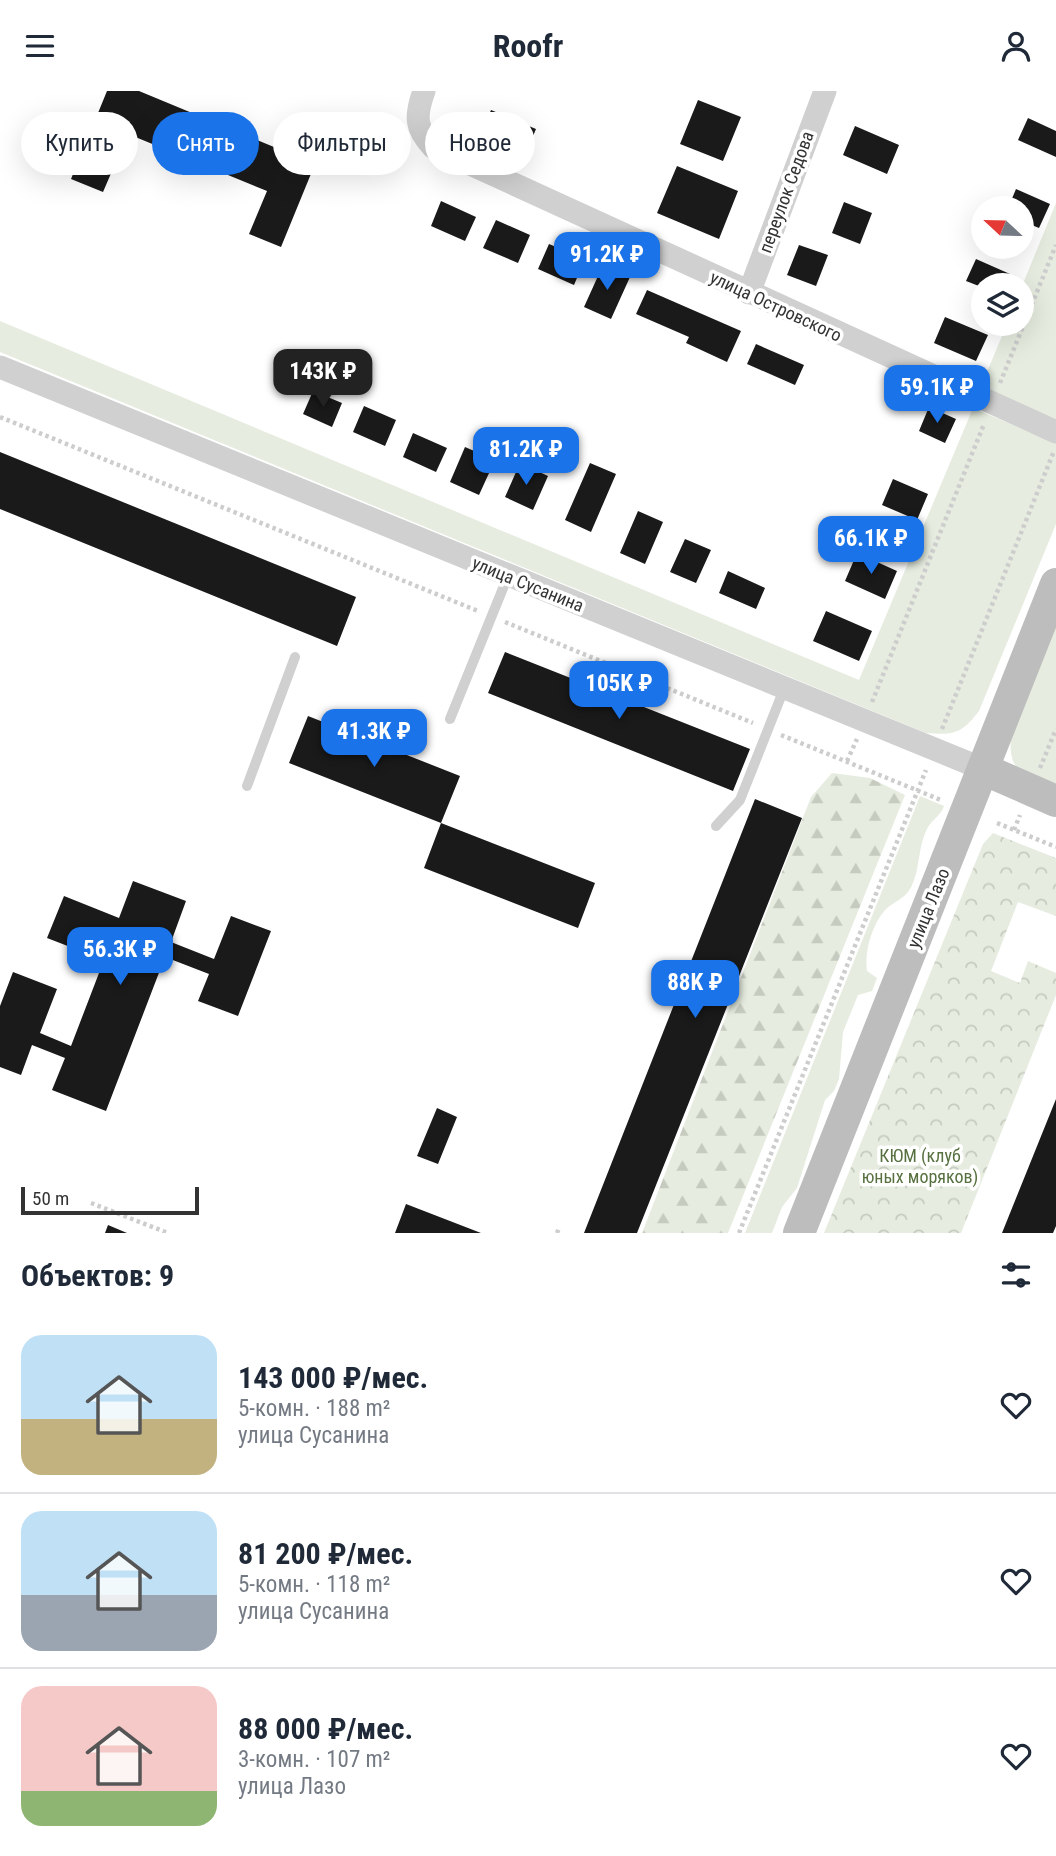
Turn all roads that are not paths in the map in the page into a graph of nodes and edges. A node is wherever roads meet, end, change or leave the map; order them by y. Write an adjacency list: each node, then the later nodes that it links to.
1 (825, 91): 3 (street, переулок Седова)
2 (423, 95): 3 (street, улица Островского)
3 (749, 293): 5 (street, улица Островского)
4 (0, 367): 6 (street, улица Сусанина)
5 (1056, 432)
6 (508, 576): 9 (street, улица Сусанина); 10 (lane)
7 (1056, 584): 11 (main road, улица Лазо)
8 (295, 657): 12 (lane)
9 (784, 689): 11 (street, улица Сусанина); 14 (lane)
10 (450, 719)
11 (983, 769): 13 (main road, улица Сусанина); 15 (main road, улица Лазо)
12 (247, 786)
13 (1056, 801)
14 (716, 826)
15 (799, 1233)

